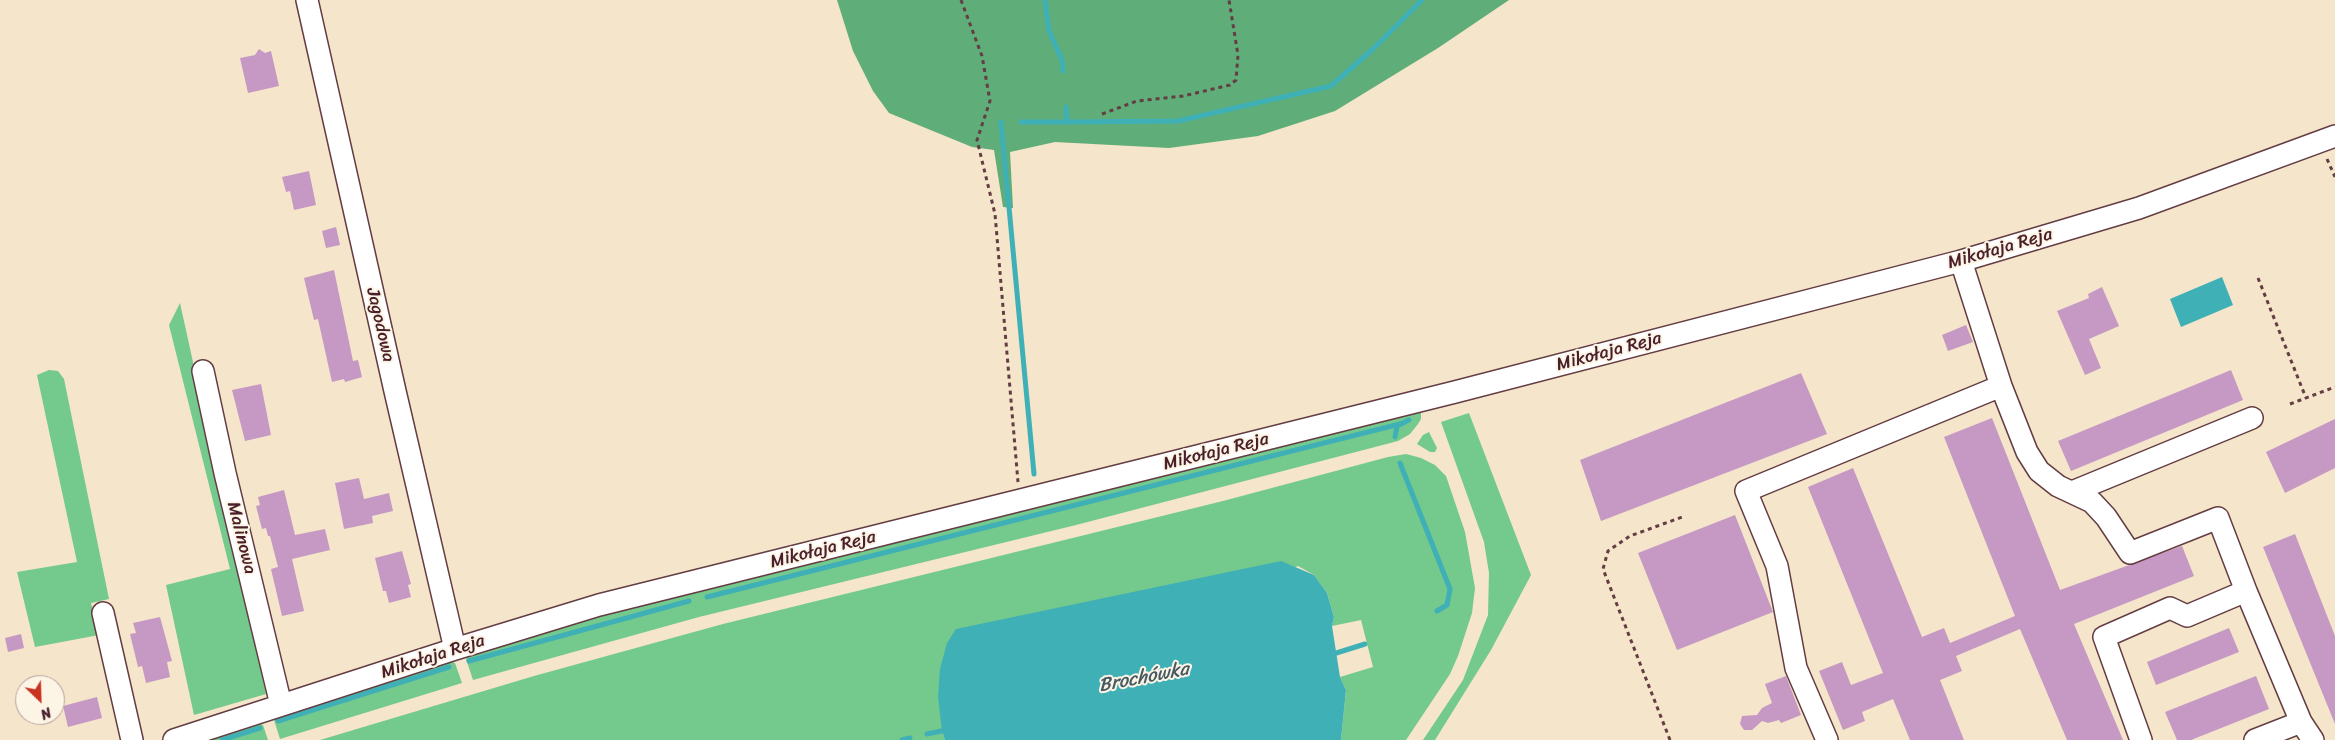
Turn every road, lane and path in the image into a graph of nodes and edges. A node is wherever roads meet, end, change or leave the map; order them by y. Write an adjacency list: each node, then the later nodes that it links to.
1 (307, 0): 19 (street, Jagodowa)
2 (961, 0): 15 (path)
3 (1229, 0): 4 (path)
4 (1102, 114)
5 (2335, 136): 6 (street, Mikołaja Reja)
6 (1961, 260): 9 (street); 15 (street, Mikołaja Reja)
7 (2258, 278): 11 (path)
8 (203, 371): 20 (street, Malinowa)
9 (2001, 386): 14 (street); 25 (street)
10 (2335, 386): 11 (path)
11 (2306, 398): 12 (path)
12 (2290, 404)
13 (2252, 418): 14 (street)
14 (2072, 492): 17 (street)
15 (1019, 501): 19 (street, Mikołaja Reja)
16 (1685, 516): 24 (path)
17 (2246, 591): 21 (street); 26 (street)
18 (103, 613): 22 (street)
19 (455, 649): 20 (street, Mikołaja Reja)
20 (281, 705): 23 (street, Mikołaja Reja)
21 (2301, 722): 27 (street); 28 (street)
22 (132, 740)
23 (174, 740)
24 (1670, 740)
25 (1827, 740)
26 (2141, 740)
27 (2255, 740)
28 (2313, 740)

